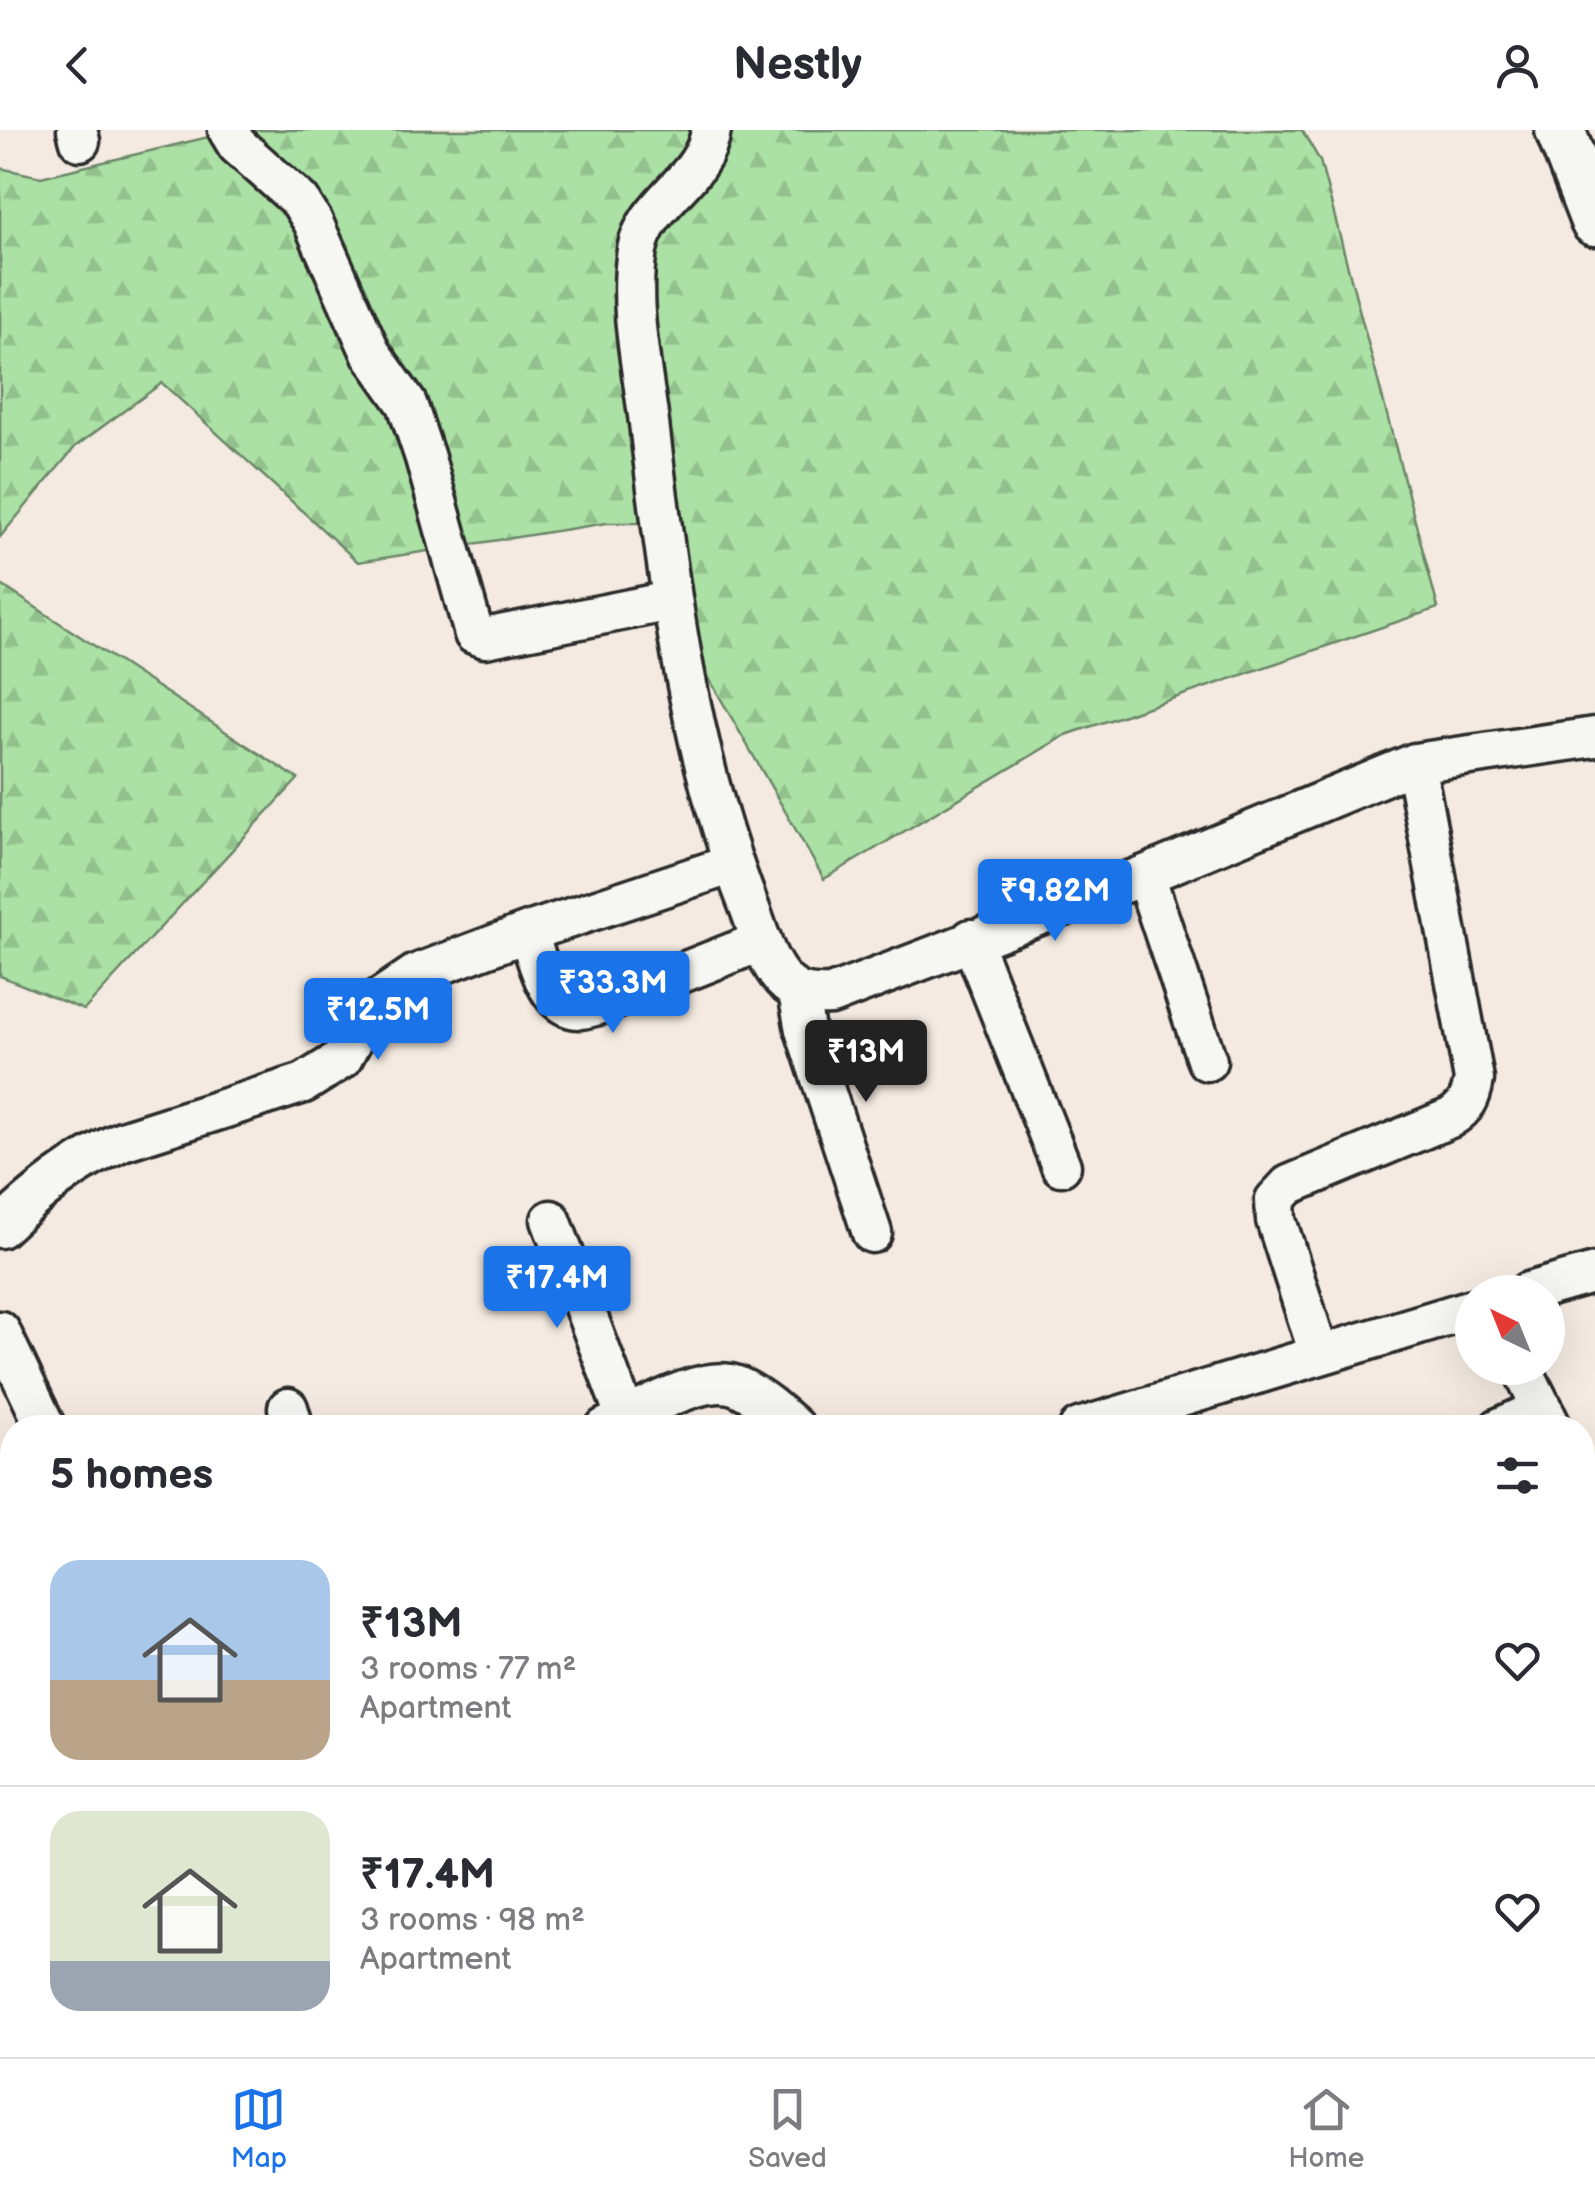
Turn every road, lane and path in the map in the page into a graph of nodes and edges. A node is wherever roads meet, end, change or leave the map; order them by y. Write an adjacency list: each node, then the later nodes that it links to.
1 (228, 130): 5 (street)
2 (711, 130): 5 (street)
3 (1560, 130): 4 (street)
4 (1595, 221)
5 (670, 601): 8 (street)
6 (1595, 737): 7 (street)
7 (1415, 763): 9 (street); 23 (street)
8 (733, 864): 10 (street); 12 (street)
9 (1144, 875): 11 (street); 14 (street)
10 (528, 932): 12 (street); 17 (street)
11 (971, 939): 13 (street); 15 (street)
12 (762, 942): 13 (street)
13 (798, 992): 18 (street)
14 (1207, 1061)
15 (1061, 1166)
16 (551, 1220): 26 (street)
17 (0, 1228)
18 (872, 1233)
19 (1595, 1273): 20 (street)
20 (1565, 1282)
21 (1455, 1314): 23 (street)
22 (0, 1332): 25 (street)
23 (1319, 1354): 29 (street)
24 (1531, 1385): 30 (street)
25 (40, 1415)
26 (613, 1415)
27 (634, 1415): 28 (street)
28 (777, 1415)
29 (1121, 1415)
30 (1546, 1415)

